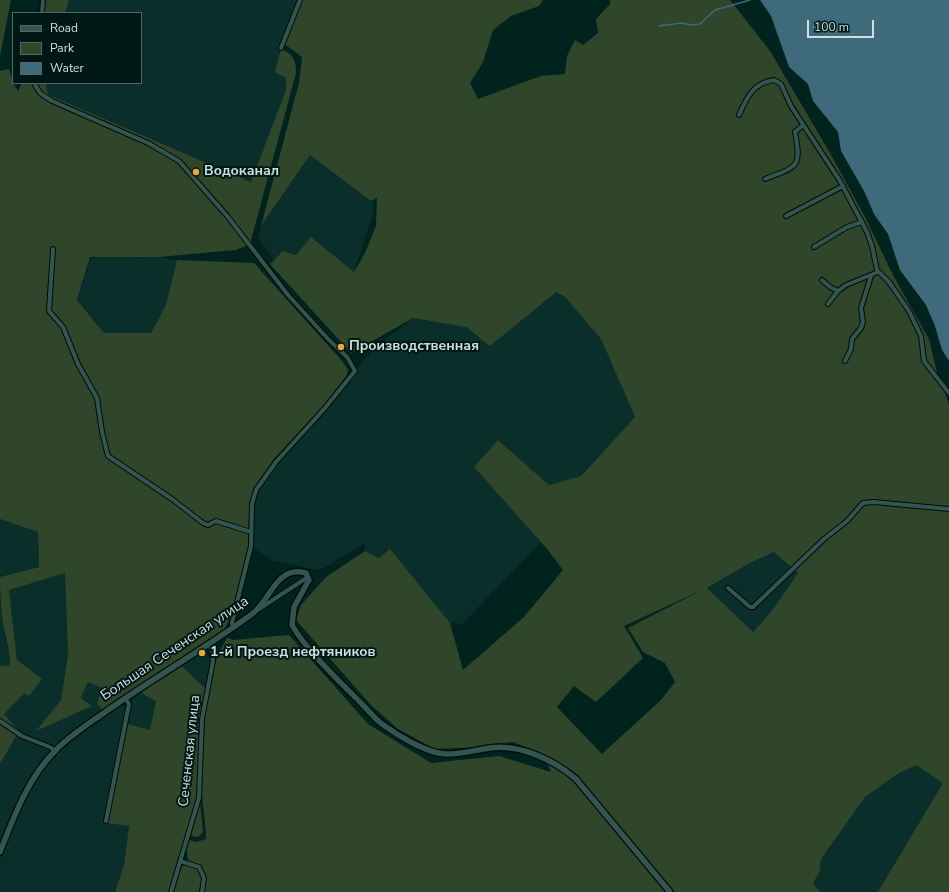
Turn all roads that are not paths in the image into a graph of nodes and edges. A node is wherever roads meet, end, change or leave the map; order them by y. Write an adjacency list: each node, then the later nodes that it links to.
1 (43, 0): 3 (street)
2 (300, 0): 4 (street)
3 (42, 12)
4 (281, 48)
5 (35, 84): 22 (street)
6 (738, 114): 7 (street)
7 (803, 125): 8 (street); 9 (street)
8 (765, 179)
9 (843, 186): 10 (street); 11 (street)
10 (786, 216)
11 (862, 222): 12 (street); 14 (street)
12 (814, 247)
13 (53, 249): 22 (street)
14 (878, 272): 15 (street); 20 (street)
15 (871, 276): 17 (street); 19 (street)
16 (822, 280): 17 (street)
17 (838, 291): 18 (street)
18 (828, 304)
19 (846, 361)
20 (949, 393)
21 (949, 509): 24 (street)
22 (251, 532): 26 (street)
23 (309, 577): 25 (street); 25 (street, Большая Сеченская улица); 36 (street)
24 (728, 588)
25 (258, 610): 26 (street, Большая Сеченская улица)
26 (233, 628): 27 (street, Большая Сеченская улица)
27 (208, 644): 28 (street, Большая Сеченская улица); 33 (street, Сеченская улица)
28 (125, 698): 30 (street, Большая Сеченская улица); 31 (street)
29 (0, 721): 30 (street)
30 (55, 751): 32 (street, Большая Сеченская улица)
31 (106, 821)
32 (0, 852)
33 (180, 861): 34 (street, Сеченская улица); 35 (street)
34 (171, 892)
35 (202, 892)
36 (670, 892)

